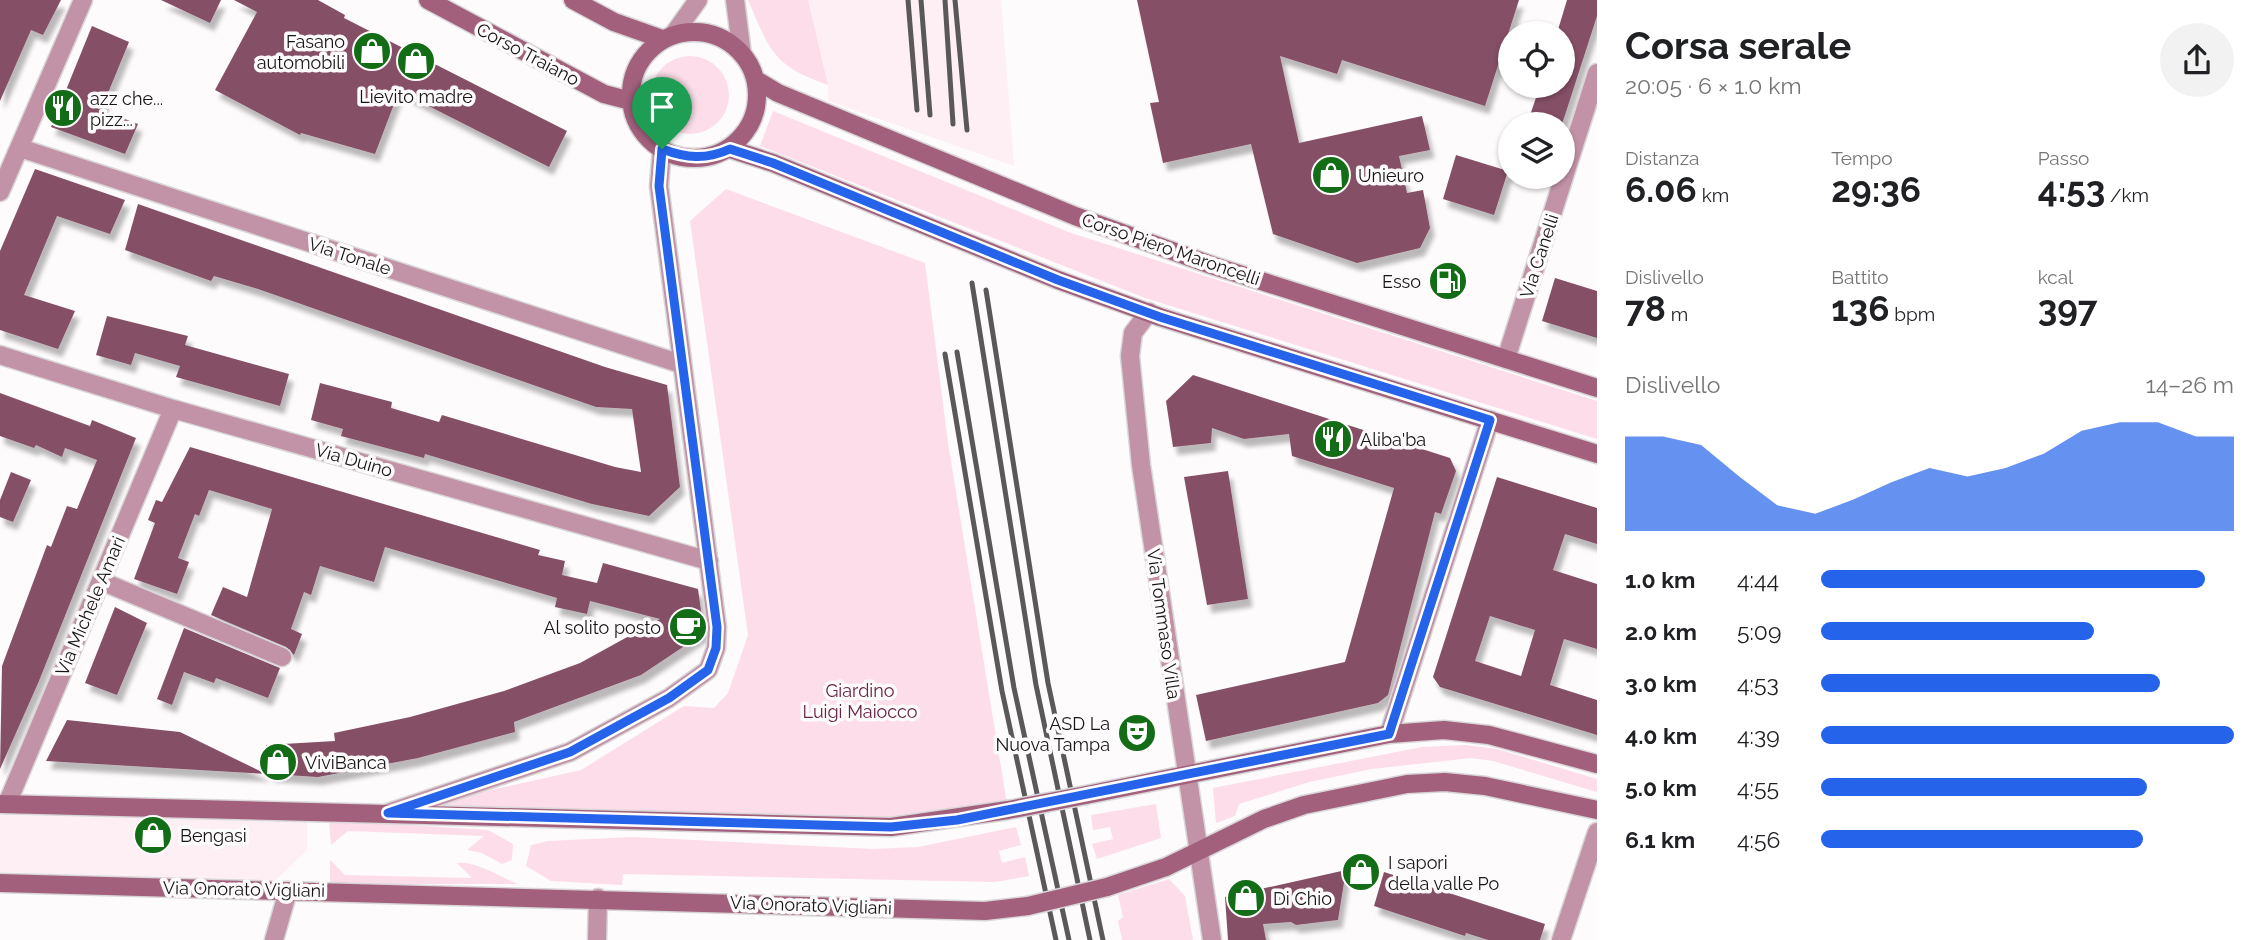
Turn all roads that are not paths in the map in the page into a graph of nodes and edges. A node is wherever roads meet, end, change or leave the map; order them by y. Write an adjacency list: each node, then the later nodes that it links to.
1 (83, 0): 11 (street)
2 (428, 0): 10 (main road, Corso Traiano)
3 (573, 0): 6 (main road)
4 (698, 0): 6 (street)
5 (735, 0): 7 (street)
6 (668, 37): 7 (main road); 10 (main road)
7 (742, 54): 9 (main road)
8 (1597, 73): 17 (street, Via Canelli)
9 (756, 80): 13 (main road); 17 (main road, Corso Piero Maroncelli)
10 (631, 101): 12 (main road)
11 (20, 148): 14 (street); 18 (street, Via Tonale)
12 (662, 149): 13 (main road); 18 (street)
13 (730, 149): 15 (main road)
14 (0, 192)
15 (1149, 312): 21 (main road); 28 (street, Via Tommaso Villa)
16 (0, 355): 20 (street, Via Duino)
17 (1506, 359): 19 (main road, Corso Piero Maroncelli)
18 (681, 364): 23 (street)
19 (1597, 388)
20 (173, 409): 23 (street, Via Duino); 24 (street, Via Michele Amari)
21 (1490, 420): 22 (main road); 26 (street)
22 (1597, 454)
23 (709, 561): 31 (street)
24 (101, 581): 25 (street); 29 (street, Via Michele Amari)
25 (282, 657)
26 (1389, 734): 27 (main road); 28 (main road)
27 (1597, 764)
28 (1186, 775): 31 (main road, bridge); 33 (street, Via Tommaso Villa)
29 (3, 804): 31 (main road)
30 (1597, 810): 33 (main road, Via Onorato Vigliani)
31 (388, 813)
32 (1597, 832): 40 (street)
33 (1198, 852): 36 (main road, Via Onorato Vigliani, bridge); 39 (street, Via Tommaso Villa)
34 (0, 883): 35 (main road, Via Onorato Vigliani)
35 (288, 891): 36 (main road, Via Onorato Vigliani); 37 (street)
36 (598, 898): 38 (street)
37 (274, 940)
38 (597, 940)
39 (1212, 940)
40 (1561, 940)

